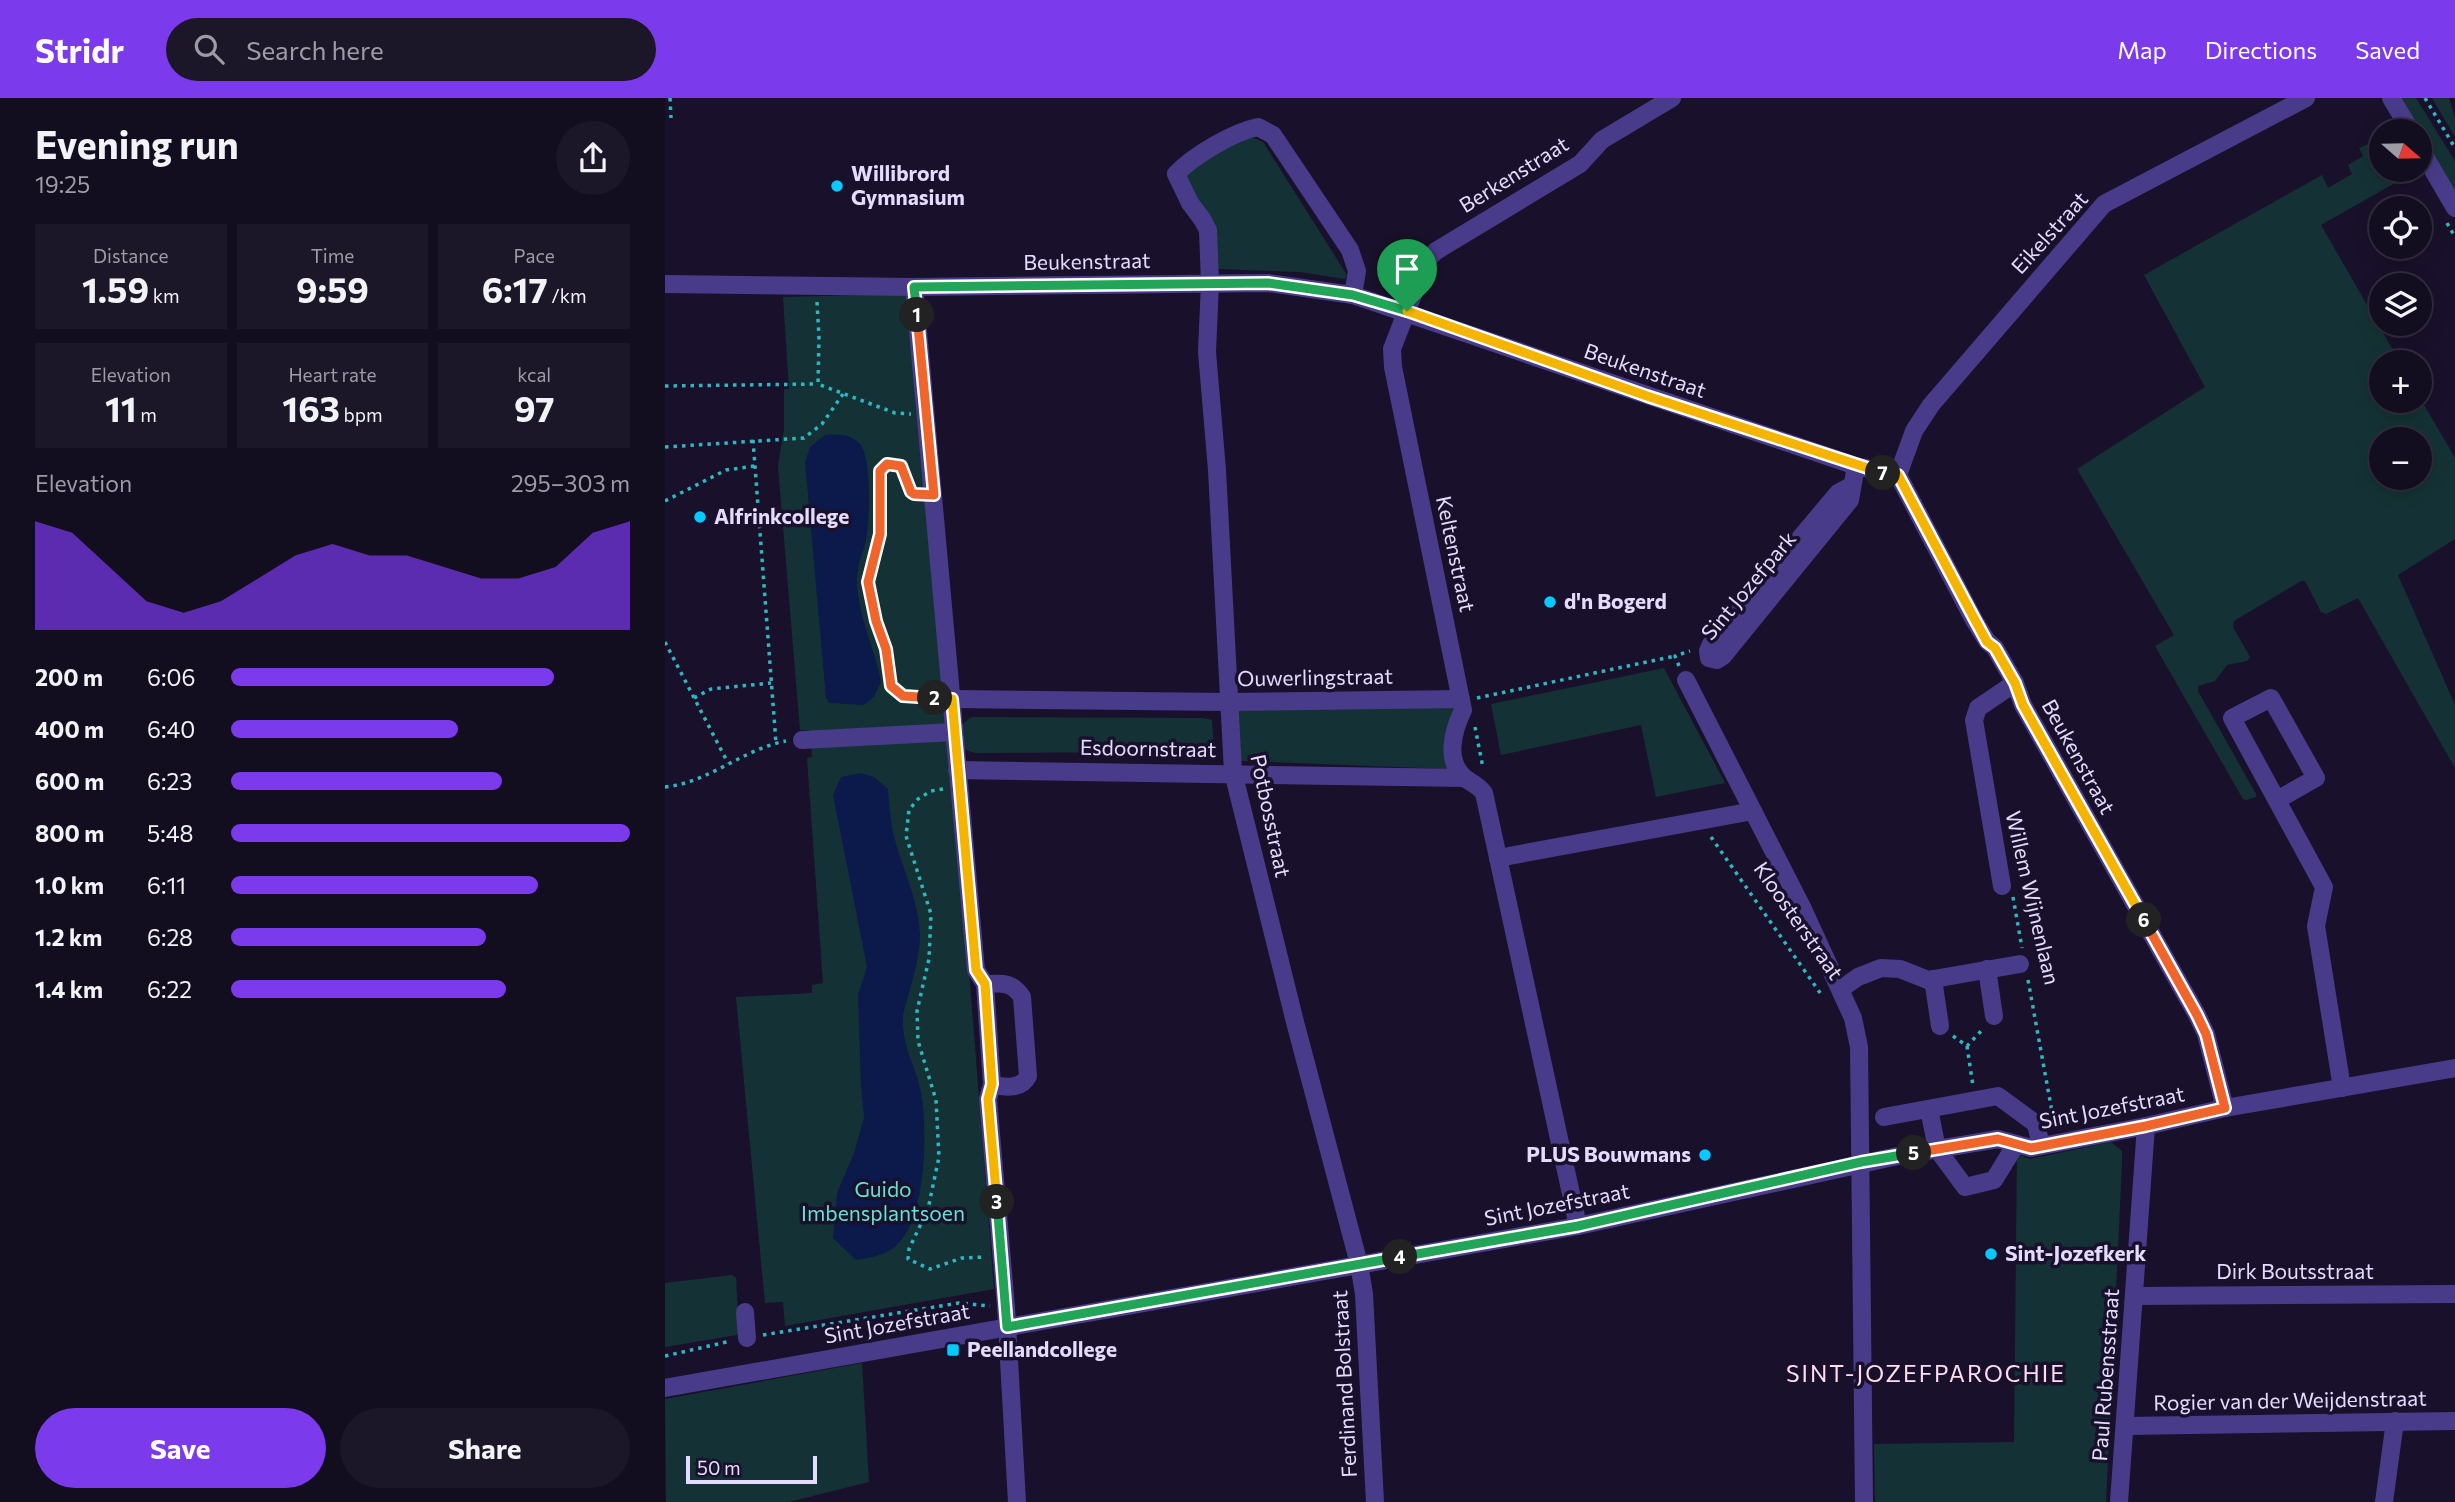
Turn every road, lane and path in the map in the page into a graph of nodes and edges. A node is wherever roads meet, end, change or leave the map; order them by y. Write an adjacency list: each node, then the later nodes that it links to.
1 (670, 98): 6 (path)
2 (1672, 98): 16 (street, Berkenstraat)
3 (2307, 98): 25 (street, Eikelstraat)
4 (2391, 98): 7 (street)
5 (2425, 98): 8 (path)
6 (671, 118)
7 (2404, 119)
8 (2455, 148)
9 (2433, 170): 10 (street)
10 (2455, 208)
11 (665, 284): 13 (street, Beukenstraat)
12 (1210, 284): 14 (street, Beukenstraat); 15 (street, Beukenstraat); 15 (street, Potbosstraat); 37 (street, Potbosstraat)
13 (815, 286): 14 (street, Beukenstraat); 17 (path)
14 (914, 287): 20 (street)
15 (1353, 295): 16 (street, Beukenstraat)
16 (1407, 311): 24 (street, Beukenstraat); 36 (street, Keltenstraat)
17 (818, 384): 18 (path); 19 (path)
18 (665, 386)
19 (843, 394): 20 (path); 21 (path)
20 (926, 414): 27 (street)
21 (753, 440): 22 (path); 23 (path)
22 (665, 447)
23 (755, 466): 28 (path); 32 (path)
24 (1856, 466): 25 (street, Beukenstraat); 26 (street, Sint Jozefpark)
25 (1898, 475): 33 (street, Beukenstraat)
26 (1851, 486): 26 (street, Sint Jozefpark)
27 (934, 495): 35 (street); 35 (path)
28 (665, 501)
29 (665, 642): 34 (path)
30 (1675, 656): 36 (path)
31 (1686, 680): 49 (street)
32 (771, 683): 34 (path); 41 (path)
33 (2015, 683): 52 (street, Willem Wijnenlaan); 64 (street, Beukenstraat)
34 (694, 698): 42 (path)
35 (952, 699): 37 (street, Ouwerlingstraat); 39 (street)
36 (1461, 699): 37 (street, Ouwerlingstraat); 45 (street, Keltenstraat)
37 (1228, 702): 43 (street, Potbosstraat)
38 (1475, 724): 47 (path)
39 (954, 732): 40 (street); 44 (street)
40 (794, 740): 41 (path)
41 (776, 743): 42 (path)
42 (728, 763): 46 (path)
43 (1234, 772): 44 (street, Esdoornstraat); 45 (street, Esdoornstraat); 74 (street, Potbosstraat)
44 (958, 778): 56 (street); 73 (path)
45 (1465, 778): 47 (street, Keltenstraat)
46 (665, 787)
47 (1484, 793): 51 (street)
48 (2277, 800): 48 (street); 63 (street)
49 (1753, 811): 50 (street); 57 (street, Kloosterstraat)
50 (1700, 821): 51 (street); 58 (path, Kloosterstraat)
51 (1498, 858): 72 (street)
52 (2002, 886): 53 (path, Willem Wijnenlaan)
53 (2023, 963): 54 (street); 69 (path, Willem Wijnenlaan)
54 (1987, 969): 55 (street); 59 (street)
55 (1933, 979): 57 (street); 60 (street)
56 (985, 984): 62 (street); 62 (street)
57 (1841, 989): 71 (street, Kloosterstraat)
58 (1830, 1007)
59 (1994, 1016): 60 (path)
60 (1940, 1026)
61 (2455, 1068): 63 (street, Sint Jozefstraat)
62 (992, 1084): 73 (street)
63 (2341, 1088): 64 (street, Sint Jozefstraat)
64 (2225, 1108): 67 (street, Sint Jozefstraat)
65 (1929, 1109): 66 (street); 69 (street); 70 (street)
66 (1884, 1117)
67 (2146, 1126): 69 (street, Sint Jozefstraat); 76 (street, Paul Rubensstraat)
68 (2016, 1144): 69 (street, Sint Jozefstraat); 70 (street, Sint Jozefstraat); 70 (street)
69 (2049, 1144)
70 (1937, 1149): 71 (street, Sint Jozefstraat)
71 (1861, 1162): 72 (street, Sint Jozefstraat); 88 (street, Kloosterstraat)
72 (1578, 1226): 74 (street, Sint Jozefstraat)
73 (1001, 1256): 77 (street)
74 (1359, 1264): 79 (street, Sint Jozefstraat); 87 (street, Ferdinand Bolstraat)
75 (2455, 1294): 76 (street, Dirk Boutsstraat)
76 (2135, 1296): 85 (street, Paul Rubensstraat)
77 (1006, 1307): 79 (street); 80 (path, Sint Jozefstraat)
78 (745, 1312): 80 (street)
79 (1007, 1327): 82 (street, Sint Jozefstraat); 86 (street)
80 (747, 1338): 81 (path, Sint Jozefstraat)
81 (665, 1356)
82 (665, 1388)
83 (2395, 1421): 84 (street, Rogier van der Weijdenstraat); 85 (street, Rogier van der Weijdenstraat); 90 (street)
84 (2453, 1421)
85 (2126, 1426): 89 (street, Paul Rubensstraat)
86 (1017, 1502)
87 (1374, 1502)
88 (1864, 1502)
89 (2119, 1502)
90 (2384, 1502)

